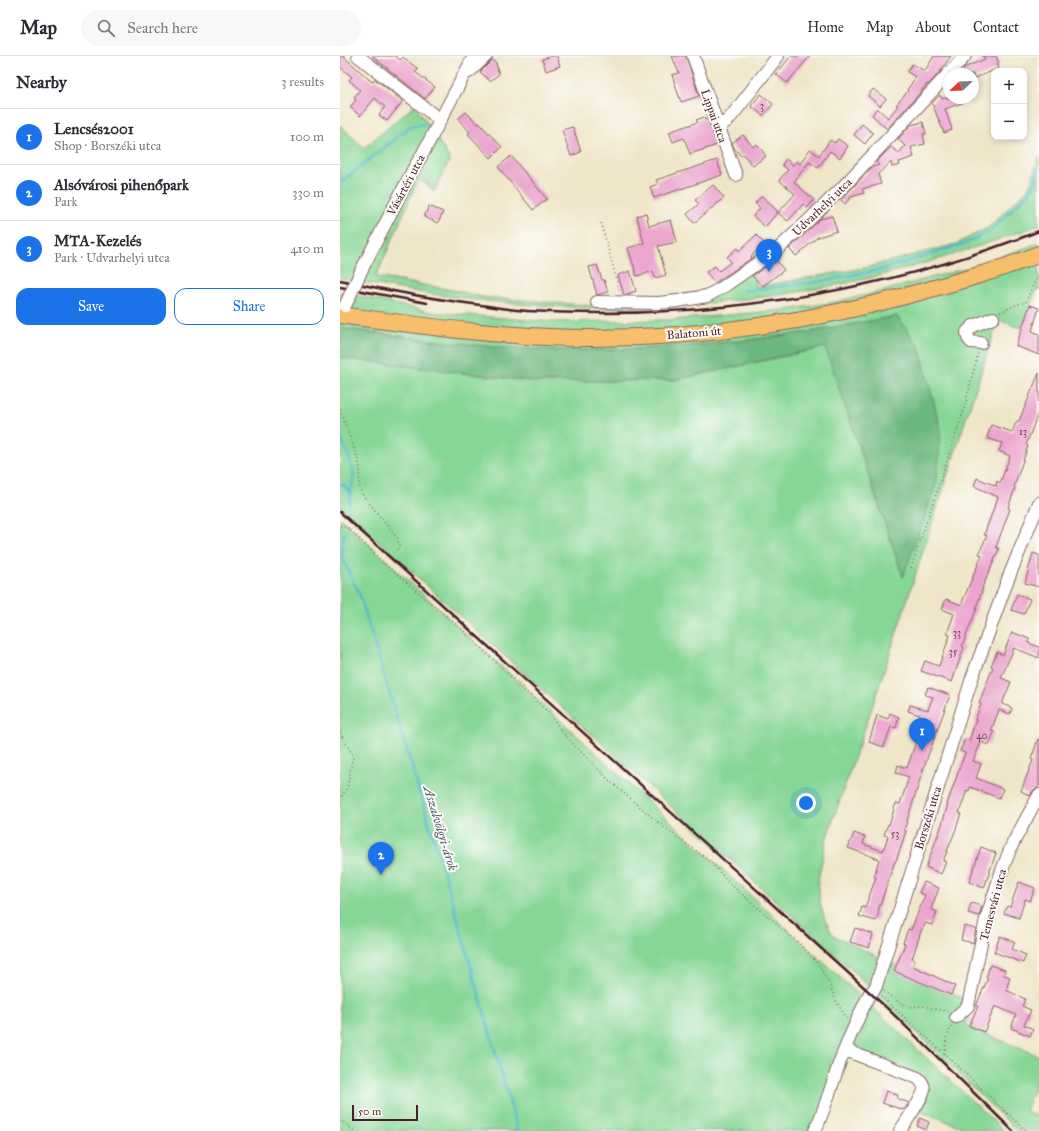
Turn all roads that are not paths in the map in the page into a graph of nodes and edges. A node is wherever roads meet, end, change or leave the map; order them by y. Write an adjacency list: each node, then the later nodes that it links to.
1 (358, 56): 8 (street)
2 (474, 56): 7 (street, Vásártéri utca)
3 (486, 56): 7 (street)
4 (693, 56): 9 (street, Lippai utca)
5 (778, 56): 9 (street)
6 (965, 56): 12 (street, Udvarhelyi utca)
7 (465, 75): 8 (street, Vásártéri utca)
8 (440, 120): 13 (street, Vásártéri utca, bridge)
9 (718, 127): 10 (street, Lippai utca)
10 (736, 175)
11 (1039, 254): 13 (main road, Balatoni út)
12 (597, 302)
13 (342, 312)
14 (993, 318): 15 (street)
15 (981, 343)
16 (1039, 504): 19 (street, Borszéki utca)
17 (1039, 795): 18 (street, Temesvári utca)
18 (956, 1017)
19 (845, 1049): 20 (street, Borszéki utca); 21 (street)
20 (816, 1131)
21 (900, 1131)

